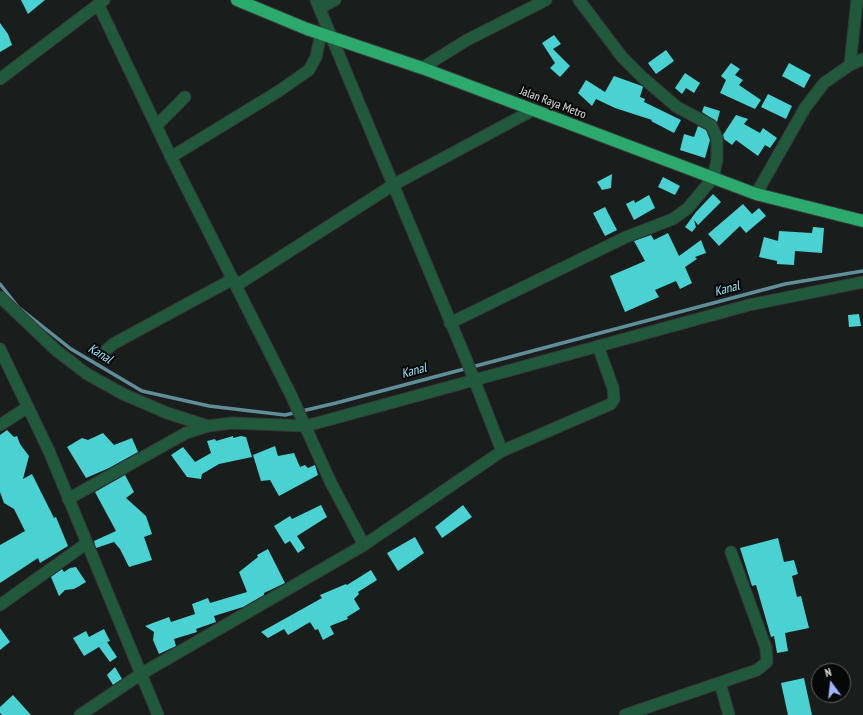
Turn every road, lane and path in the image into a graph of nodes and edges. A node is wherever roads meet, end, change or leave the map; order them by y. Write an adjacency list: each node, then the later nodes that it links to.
1 (237, 0): 8 (highway, Jalan Raya Metro)
2 (335, 0): 7 (street)
3 (546, 0): 12 (street)
4 (579, 0): 18 (street)
5 (857, 0): 11 (street)
6 (101, 2): 13 (street); 16 (street)
7 (318, 4): 9 (street)
8 (321, 34): 9 (highway, Jalan Raya Metro); 17 (street)
9 (333, 38): 12 (highway, Jalan Raya Metro); 19 (street)
10 (863, 59): 11 (street)
11 (850, 65): 20 (street)
12 (422, 68): 15 (highway, Jalan Raya Metro)
13 (0, 79)
14 (184, 97): 16 (street)
15 (532, 110): 18 (highway, Jalan Raya Metro); 19 (street)
16 (157, 125): 17 (street)
17 (171, 157): 22 (street)
18 (713, 178): 20 (highway, Jalan Raya Metro); 25 (street)
19 (394, 185): 22 (street); 25 (street)
20 (756, 194): 21 (highway, Jalan Raya Metro)
21 (863, 221)
22 (235, 282): 28 (street); 31 (street)
23 (863, 282): 26 (street)
24 (0, 297): 33 (street)
25 (450, 323): 29 (street)
26 (598, 346): 29 (street); 34 (street)
27 (0, 349): 30 (street)
28 (102, 354)
29 (472, 376): 31 (street); 34 (street)
30 (28, 407): 32 (street); 35 (street)
31 (304, 421): 33 (street); 37 (street)
32 (0, 425)
33 (208, 426): 35 (street)
34 (502, 451): 37 (street)
35 (68, 499): 36 (street)
36 (87, 543): 39 (street); 40 (street)
37 (364, 545): 40 (street)
38 (731, 552): 41 (street)
39 (0, 605)
40 (141, 674): 42 (street); 43 (street)
41 (720, 683): 44 (street); 45 (street)
42 (80, 715)
43 (158, 715)
44 (626, 715)
45 (729, 715)

